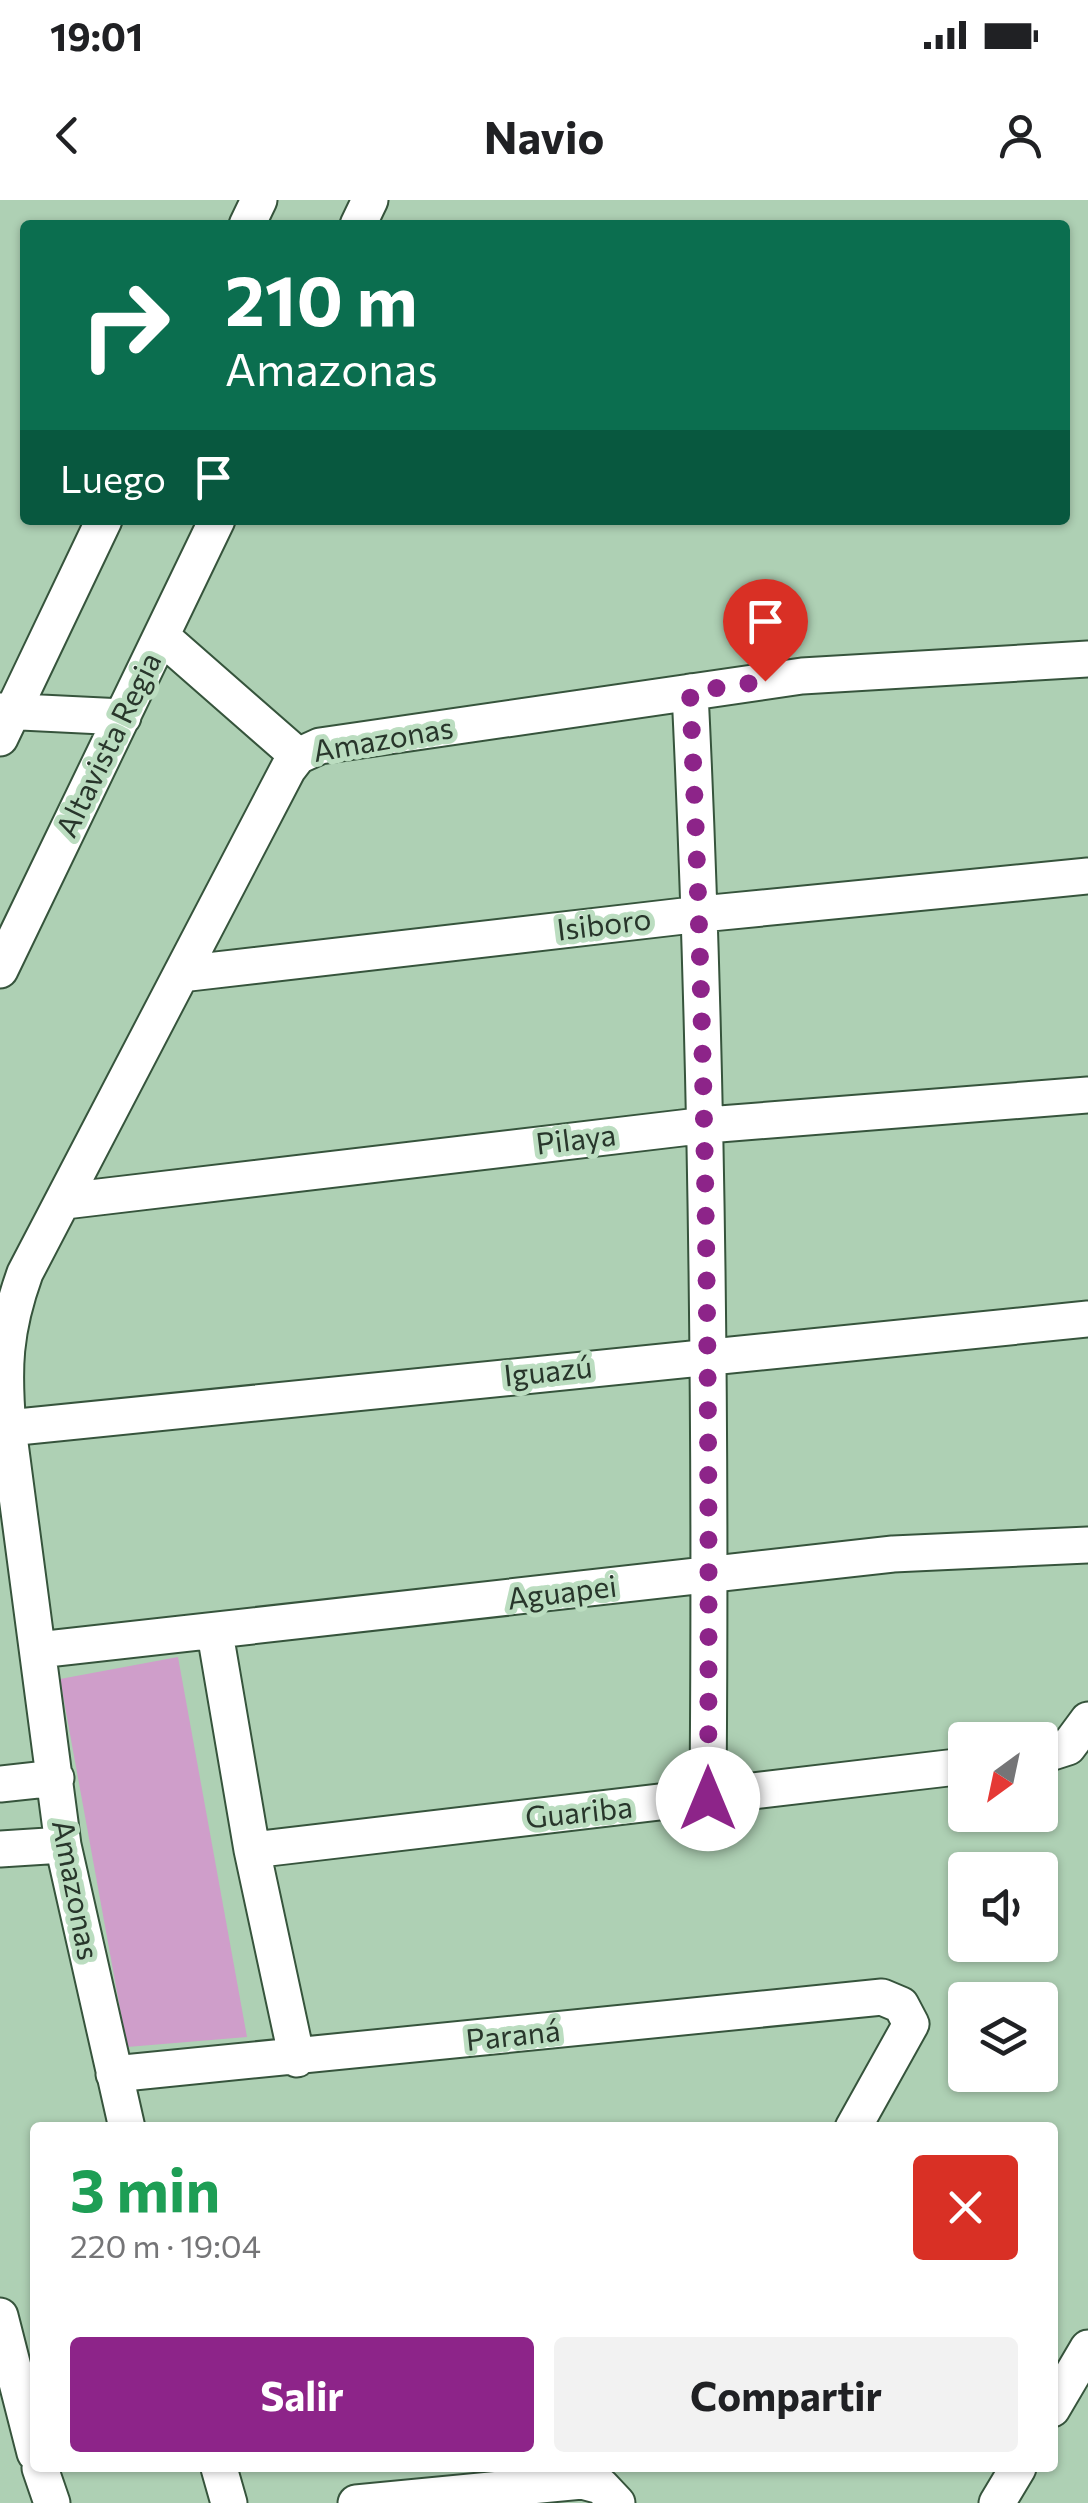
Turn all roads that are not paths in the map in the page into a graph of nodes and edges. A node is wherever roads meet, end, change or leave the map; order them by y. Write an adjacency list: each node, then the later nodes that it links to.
1 (102, 525): 7 (street)
2 (215, 525): 3 (street, Altavista Regia)
3 (161, 636): 6 (street, Altavista Regia); 8 (street)
4 (1088, 658): 5 (street, Amazonas)
5 (690, 692): 8 (street, Amazonas); 10 (street)
6 (123, 717): 7 (street); 11 (street, Altavista Regia)
7 (4, 720)
8 (298, 756): 12 (street, Amazonas)
9 (1088, 876): 10 (street, Isiboro)
10 (701, 914): 12 (street, Isiboro); 14 (street)
11 (0, 970)
12 (181, 974): 15 (street, Amazonas)
13 (1088, 1095): 14 (street, Pilaya)
14 (707, 1125): 15 (street, Pilaya); 17 (street)
15 (64, 1201): 18 (street, Amazonas)
16 (1088, 1318): 17 (street, Iguazú)
17 (711, 1355): 18 (street, Iguazú); 20 (street)
18 (8, 1428): 22 (street, Amazonas)
19 (1088, 1545): 20 (street, Aguapei)
20 (710, 1576): 21 (street, Aguapei); 28 (street)
21 (215, 1633): 22 (street, Aguapei); 31 (street)
22 (38, 1650): 26 (street, Amazonas)
23 (1088, 1720): 24 (street)
24 (1058, 1748)
25 (948, 1768): 28 (street, Guariba)
26 (56, 1778): 27 (street); 29 (street, Amazonas)
27 (0, 1784)
28 (708, 1799): 31 (street, Guariba)
29 (63, 1845): 30 (street); 33 (street, Amazonas)
30 (0, 1849)
31 (252, 1850): 32 (street)
32 (297, 2059): 33 (street, Paraná); 35 (street, Paraná)
33 (114, 2074): 34 (street, Amazonas)
34 (126, 2122)
35 (856, 2122)
36 (0, 2316): 39 (street)
37 (1088, 2348): 38 (street)
38 (1058, 2399)
39 (26, 2449)
40 (37, 2472): 44 (street)
41 (220, 2472): 45 (street)
42 (1016, 2472): 47 (street)
43 (614, 2498): 46 (street)
44 (52, 2503)
45 (229, 2503)
46 (356, 2503)
47 (997, 2503)

